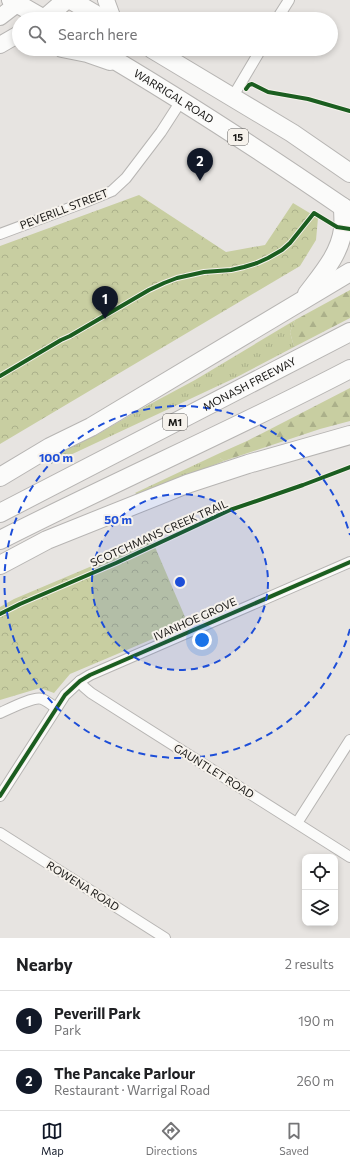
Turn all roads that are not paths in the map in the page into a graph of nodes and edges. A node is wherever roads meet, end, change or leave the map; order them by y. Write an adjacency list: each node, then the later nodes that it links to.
1 (66, 0): 7 (highway)
2 (71, 0): 8 (highway)
3 (106, 0): 9 (main road)
4 (289, 0): 10 (street)
5 (17, 1): 6 (highway); 11 (main road)
6 (34, 12)
7 (52, 12)
8 (91, 12)
9 (110, 12)
10 (281, 12)
11 (0, 17)
12 (93, 56): 16 (main road)
13 (108, 56): 16 (highway, WARRIGAL ROAD / 15)
14 (163, 56): 17 (highway)
15 (257, 56): 17 (street)
16 (130, 69): 18 (highway, WARRIGAL ROAD / 15)
17 (232, 98): 19 (highway)
18 (181, 101): 20 (highway, WARRIGAL ROAD / 15); 21 (street, PEVERILL STREET)
19 (350, 173)
20 (346, 210): 23 (highway)
21 (0, 234)
22 (350, 272): 23 (highway)
23 (302, 301): 27 (highway)
24 (350, 332): 28 (highway, MONASH FREEWAY / M1)
25 (350, 369): 29 (highway)
26 (350, 435): 31 (highway)
27 (0, 477)
28 (0, 513)
29 (0, 540)
30 (350, 562): 32 (street, IVANHOE GROVE)
31 (0, 565)
32 (80, 681): 33 (street, IVANHOE GROVE); 37 (street, GAUNTLET ROAD)
33 (56, 708): 34 (street); 36 (street, IVANHOE GROVE)
34 (0, 713)
35 (350, 740): 37 (street)
36 (0, 796)
37 (297, 823): 39 (street, GAUNTLET ROAD)
38 (0, 833): 40 (street, ROWENA ROAD)
39 (350, 857)
40 (165, 938)

